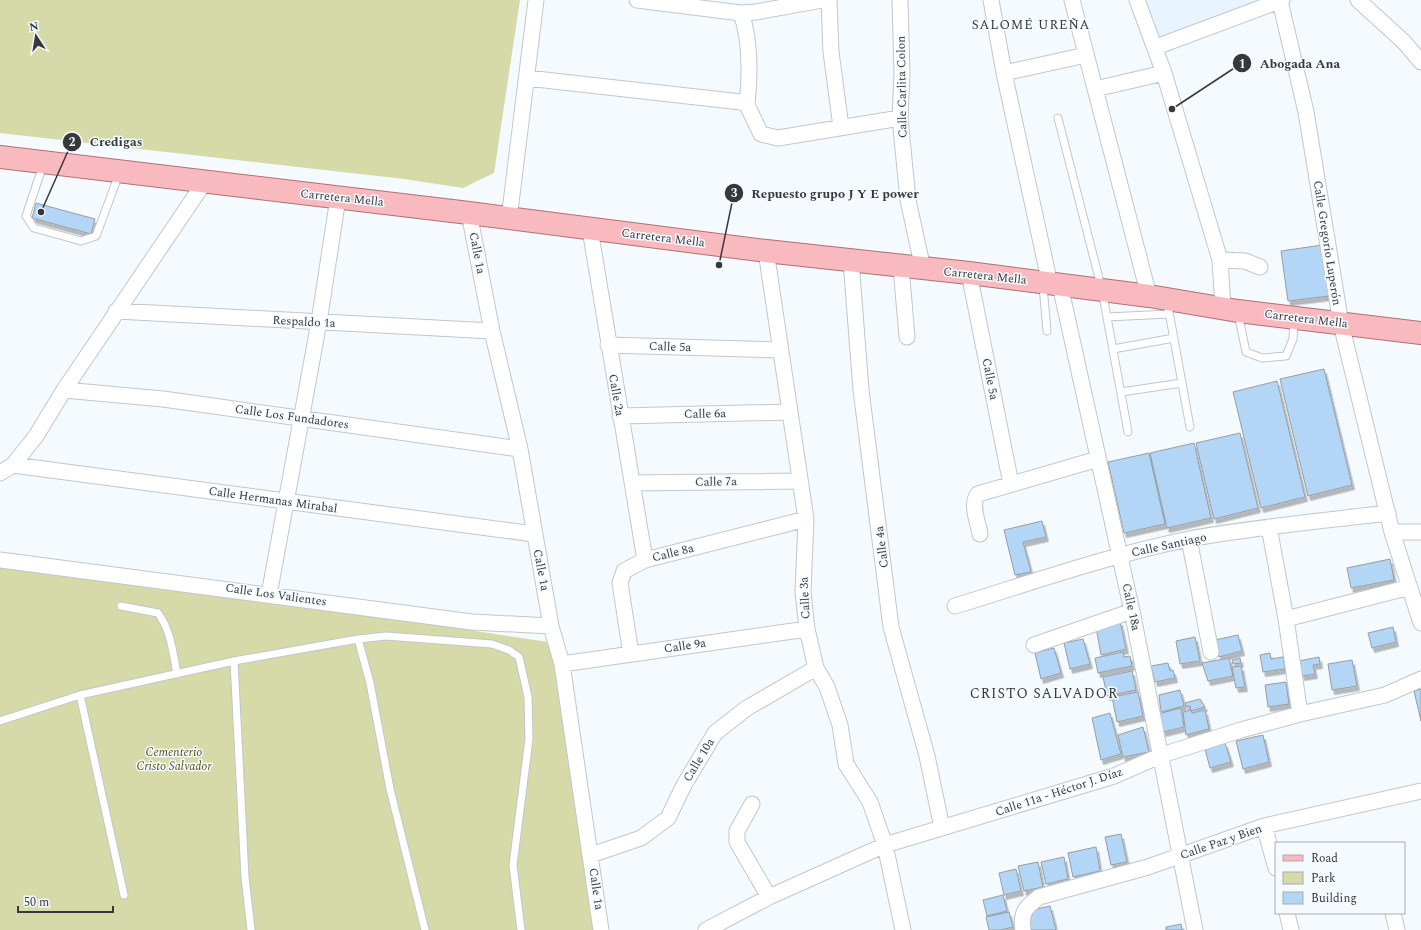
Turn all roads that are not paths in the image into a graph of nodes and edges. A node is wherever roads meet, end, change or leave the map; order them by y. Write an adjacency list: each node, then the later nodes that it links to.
1 (536, 0): 17 (street)
2 (637, 0): 11 (street)
3 (822, 0): 11 (street)
4 (829, 0): 22 (street)
5 (900, 0): 20 (street, Calle Carlita Colon)
6 (991, 0): 16 (street, Calle 18a)
7 (1072, 0): 13 (street)
8 (1137, 0): 12 (street)
9 (1281, 0): 12 (street); 46 (street, Calle Gregorio Luperón)
10 (1358, 0): 14 (street)
11 (741, 13): 19 (street)
12 (1156, 47): 15 (street)
13 (1086, 54): 16 (street); 18 (street)
14 (1421, 62)
15 (1164, 72): 18 (street); 32 (street)
16 (1004, 74): 38 (street, Calle 18a)
17 (526, 78): 19 (street); 29 (street)
18 (1095, 89): 40 (street)
19 (747, 105): 22 (street)
20 (900, 118): 22 (street); 36 (street, Calle Carlita Colon)
21 (1058, 118): 39 (lane)
22 (840, 128)
23 (0, 157): 24 (main road, Carretera Mella)
24 (43, 163): 25 (main road, Carretera Mella); 25 (lane)
25 (120, 172): 26 (main road, Carretera Mella)
26 (204, 183): 27 (main road, Carretera Mella); 42 (street)
27 (338, 198): 28 (main road, Carretera Mella); 45 (street)
28 (469, 213): 29 (main road, Carretera Mella); 47 (street, Calle 1a)
29 (508, 219): 30 (main road, Carretera Mella)
30 (590, 229): 31 (main road, Carretera Mella); 52 (street, Calle 2a)
31 (766, 251): 33 (main road, Carretera Mella); 54 (street, Calle 3a)
32 (1220, 260): 35 (street); 41 (street)
33 (851, 261): 34 (main road, Carretera Mella); 107 (street, Calle 4a)
34 (901, 267): 36 (main road, Carretera Mella); 50 (street)
35 (1260, 267)
36 (923, 269): 37 (main road, Carretera Mella)
37 (969, 273): 38 (main road, Carretera Mella); 69 (street, Calle 5a)
38 (1051, 284): 39 (main road, Carretera Mella); 48 (lane); 64 (street, Calle 18a)
39 (1102, 290): 40 (main road, Carretera Mella); 43 (lane)
40 (1162, 303): 41 (main road, Carretera Mella); 43 (lane); 51 (lane)
41 (1230, 310): 44 (main road, Carretera Mella); 44 (lane)
42 (116, 311): 45 (street, Respaldo 1a); 56 (street)
43 (1107, 317): 53 (lane)
44 (1295, 318): 46 (main road, Carretera Mella)
45 (319, 322): 47 (street, Respaldo 1a); 60 (street)
46 (1341, 324): 49 (main road, Carretera Mella); 71 (street, Calle Gregorio Luperón)
47 (492, 331): 63 (street, Calle 1a)
48 (1046, 331)
49 (1421, 333)
50 (908, 337)
51 (1174, 338): 53 (lane); 55 (lane)
52 (608, 345): 54 (street, Calle 5a); 59 (street, Calle 2a)
53 (1113, 349): 57 (lane)
54 (780, 350): 58 (street, Calle 3a)
55 (1182, 383): 57 (lane); 61 (lane)
56 (64, 390): 60 (street, Calle Los Fundadores); 65 (street)
57 (1121, 392): 62 (lane)
58 (789, 412): 59 (street, Calle 6a); 67 (street, Calle 3a)
59 (620, 416): 68 (street, Calle 2a)
60 (301, 418): 63 (street, Calle Los Fundadores); 70 (street)
61 (1190, 427)
62 (1128, 432)
63 (520, 449): 76 (street, Calle 1a)
64 (1098, 459): 69 (street); 79 (street, Calle 18a)
65 (13, 464): 66 (street); 70 (street, Calle Hermanas Mirabal)
66 (0, 473)
67 (800, 481): 68 (street, Calle 7a); 72 (street, Calle 3a)
68 (632, 483): 81 (street, Calle 2a)
69 (1011, 484): 77 (street)
70 (286, 502): 76 (street, Calle Hermanas Mirabal); 83 (street)
71 (1388, 513): 73 (street, Calle Santiago); 74 (street, Calle Gregorio Luperón)
72 (806, 519): 81 (street, Calle 8a); 90 (street, Calle 3a)
73 (1269, 527): 78 (street, Calle Santiago); 87 (street)
74 (1392, 532): 75 (street); 82 (street, Calle Gregorio Luperón)
75 (1421, 532)
76 (534, 534): 89 (street, Calle 1a)
77 (980, 534)
78 (1189, 539): 79 (street, Calle Santiago); 93 (street)
79 (1120, 556): 85 (street, Calle Santiago); 86 (street, Calle 18a)
80 (0, 560): 83 (street, Calle Los Valientes)
81 (645, 560): 94 (street, Calle 8a)
82 (1410, 587): 87 (street); 88 (street, Calle Gregorio Luperón)
83 (269, 595): 89 (street, Calle Los Valientes)
84 (121, 606): 98 (lane)
85 (955, 606)
86 (1132, 611): 92 (street); 103 (street, Calle 18a)
87 (1286, 619): 101 (street)
88 (1421, 623)
89 (552, 626): 96 (street, Calle 1a)
90 (807, 629): 94 (street, Calle 9a); 97 (street, Calle 3a)
91 (358, 639): 95 (lane); 117 (lane); 118 (lane)
92 (1034, 645)
93 (1211, 652)
94 (631, 654): 96 (street, Calle 9a)
95 (234, 661): 98 (lane); 116 (lane)
96 (562, 664): 109 (street, Calle 1a)
97 (816, 668): 108 (street, Calle 3a); 109 (street, Calle 10a)
98 (177, 674): 100 (lane)
99 (1421, 679): 101 (street, Calle 11a - Héctor J. Díaz)
100 (80, 695): 102 (lane); 112 (lane)
101 (1300, 714): 103 (street, Calle 11a - Héctor J. Díaz)
102 (0, 720)
103 (1162, 755): 107 (street, Calle 11a - Héctor J. Díaz); 110 (street, Calle 18a)
104 (1421, 791): 106 (street, Calle Paz y Bien)
105 (752, 804): 113 (street)
106 (1264, 826): 110 (street, Calle Paz y Bien); 111 (street)
107 (942, 828): 108 (street, Calle 11a - Héctor J. Díaz)
108 (885, 845): 113 (street, Calle 11a - Héctor J. Díaz); 121 (street, Calle 3a)
109 (591, 855): 119 (street, Calle 1a)
110 (1180, 856): 122 (street, Calle Paz y Bien); 123 (street, Calle 18a)
111 (1275, 864)
112 (124, 895)
113 (769, 897): 120 (street, Calle 11a - Héctor J. Díaz)
114 (1287, 914): 124 (street)
115 (1393, 914): 125 (street)
116 (251, 930)
117 (425, 930)
118 (521, 930)
119 (601, 930)
120 (706, 930)
121 (903, 930)
122 (1023, 930)
123 (1196, 930)
124 (1291, 930)
125 (1397, 930)

